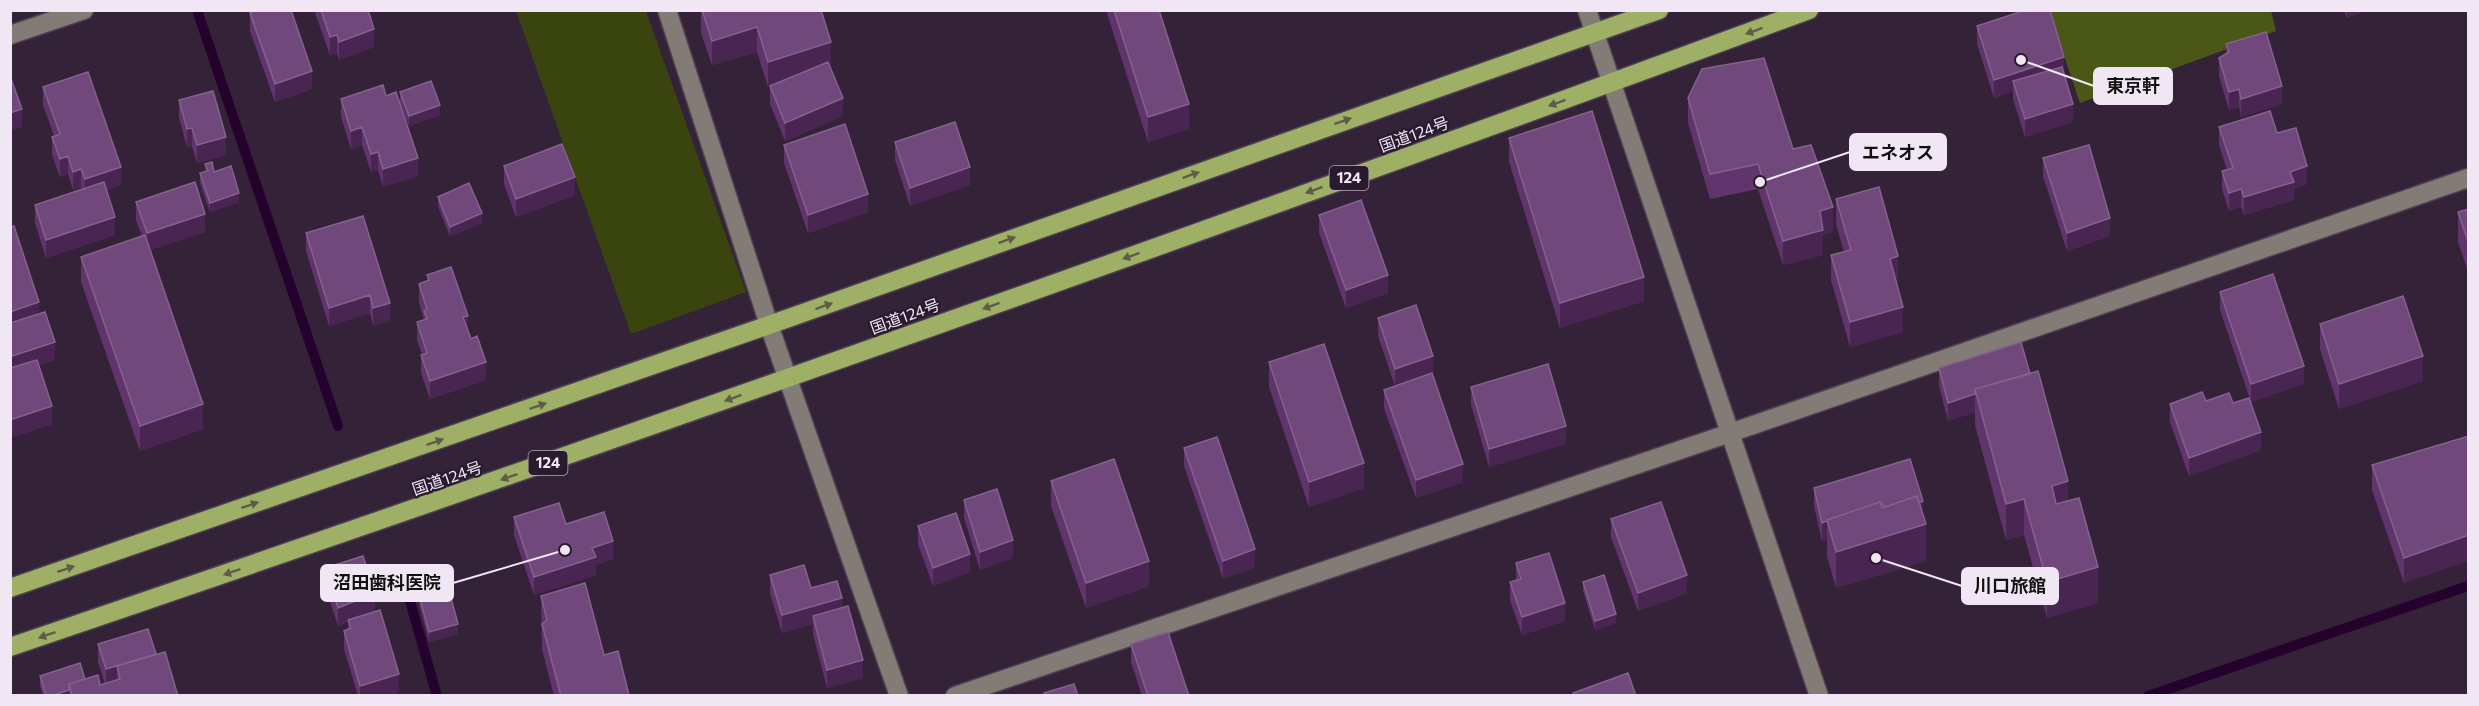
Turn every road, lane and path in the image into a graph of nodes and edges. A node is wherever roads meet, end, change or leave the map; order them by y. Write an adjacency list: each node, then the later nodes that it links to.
1 (84, 10): 7 (street)
2 (667, 10): 10 (street)
3 (1587, 10): 6 (street)
4 (1659, 10): 6 (highway)
5 (1809, 10): 8 (highway, 国道124号 / 124, one-way to 8)
6 (1594, 33): 8 (street); 10 (highway, one-way to 6)
7 (10, 35)
8 (1612, 83): 11 (highway, 国道124号 / 124, one-way to 11); 12 (street)
9 (2469, 178): 12 (street)
10 (769, 325): 11 (street); 13 (highway, one-way to 10)
11 (788, 378): 14 (highway, 国道124号 / 124, one-way to 14); 15 (street)
12 (1730, 433): 16 (street); 17 (street)
13 (10, 588)
14 (10, 647)
15 (899, 696)
16 (955, 696)
17 (1819, 696)

